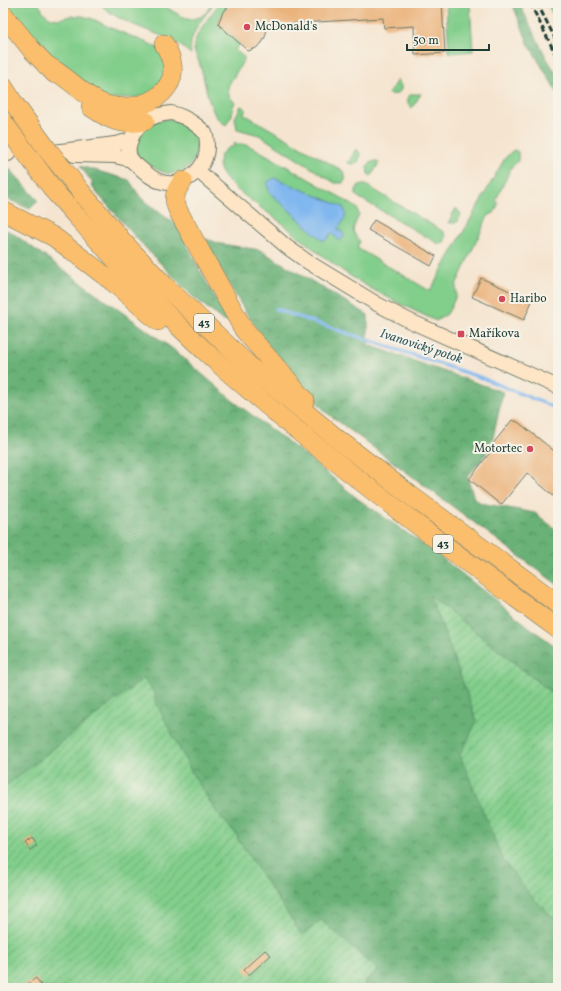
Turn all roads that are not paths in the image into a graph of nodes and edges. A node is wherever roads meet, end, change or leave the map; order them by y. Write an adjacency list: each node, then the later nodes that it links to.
1 (3, 14): 3 (highway)
2 (164, 44): 3 (highway)
3 (46, 65): 5 (highway)
4 (3, 86): 13 (highway, 43, bridge)
5 (145, 120): 7 (street); 9 (street)
6 (3, 122): 11 (highway, 43, bridge)
7 (131, 140): 8 (street); 8 (street)
8 (132, 160): 9 (street)
9 (191, 176): 12 (street); 13 (highway)
10 (3, 212): 11 (highway)
11 (216, 362): 15 (highway, 43)
12 (558, 387)
13 (340, 441): 14 (highway, 43)
14 (558, 604)
15 (558, 629)

